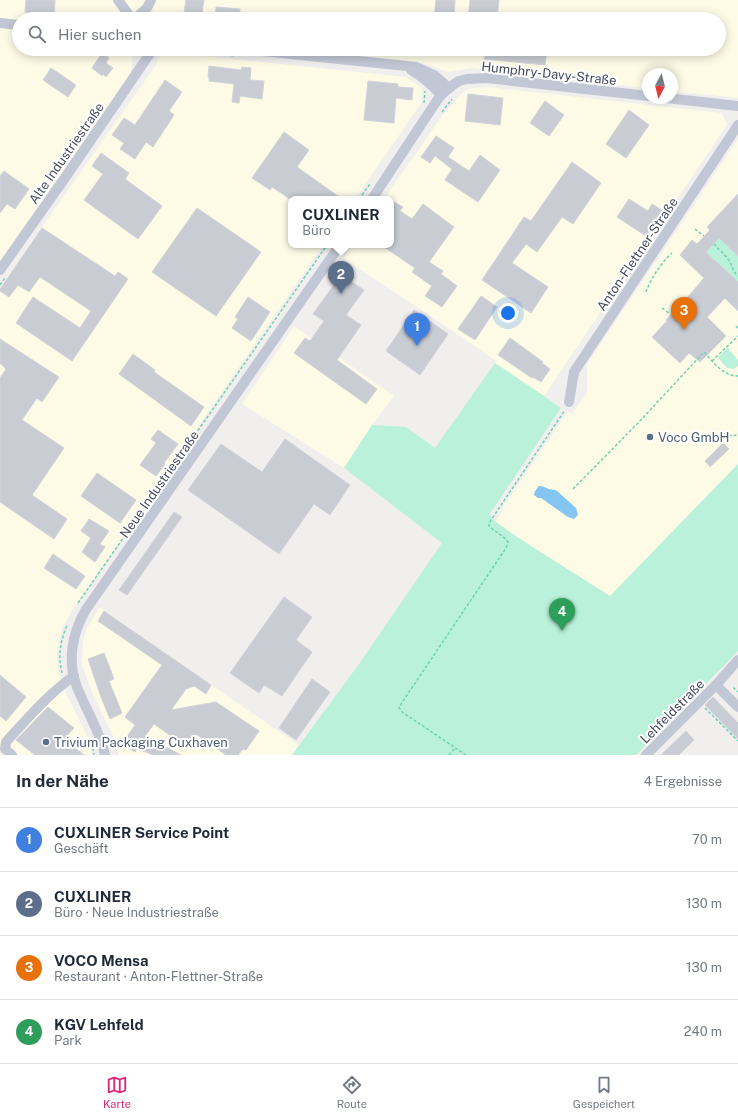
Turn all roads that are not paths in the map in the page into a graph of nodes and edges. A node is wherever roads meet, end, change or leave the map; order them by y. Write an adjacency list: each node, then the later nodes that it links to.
1 (118, 0): 3 (street)
2 (151, 0): 4 (street)
3 (127, 12)
4 (142, 12)
5 (0, 23): 6 (street)
6 (12, 24)
7 (148, 56): 18 (street, Alte Industriestraße)
8 (307, 56): 9 (street)
9 (401, 66): 10 (street); 12 (street)
10 (449, 88): 11 (street, Humphry-Davy-Straße); 12 (street, Humphry-Davy-Straße)
11 (642, 95)
12 (441, 96): 16 (street)
13 (678, 99): 14 (street)
14 (738, 106)
15 (738, 126): 19 (street, Anton-Flettner-Straße)
16 (374, 196)
17 (338, 248): 21 (street, Neue Industriestraße)
18 (0, 270)
19 (567, 406)
20 (738, 660): 22 (street, Lehfeldstraße)
21 (74, 676): 24 (street); 25 (street, Neue Industriestraße)
22 (716, 686): 23 (street); 26 (street, Lehfeldstraße)
23 (738, 707)
24 (12, 755)
25 (105, 755)
26 (646, 755)

